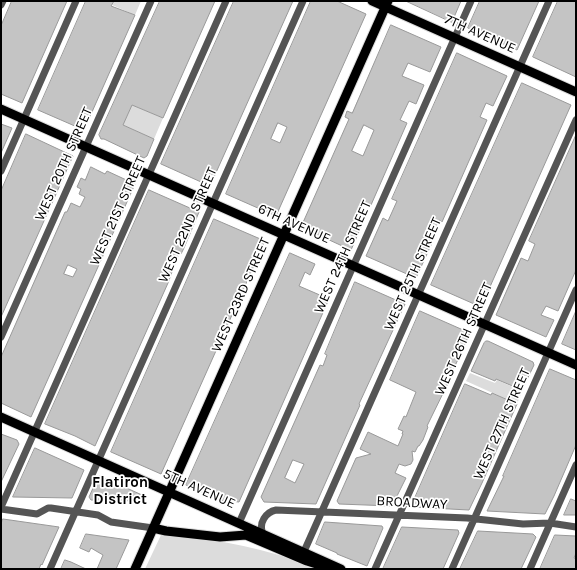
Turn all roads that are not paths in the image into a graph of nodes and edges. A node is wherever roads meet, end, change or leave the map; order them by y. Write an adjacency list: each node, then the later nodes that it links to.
1 (3, 1): 10 (street)
2 (76, 1): 15 (street)
3 (150, 1): 17 (street, WEST 20TH STREET)
4 (226, 1): 19 (street, WEST 21ST STREET)
5 (302, 1): 20 (street, WEST 22ND STREET)
6 (372, 1): 9 (main road, 7TH AVENUE)
7 (471, 1): 11 (street, WEST 24TH STREET)
8 (549, 1): 12 (street, WEST 25TH STREET)
9 (386, 4): 11 (main road, 7TH AVENUE); 21 (main road, WEST 23RD STREET)
10 (1, 5)
11 (454, 38): 12 (main road, 7TH AVENUE); 22 (street, WEST 24TH STREET)
12 (520, 67): 13 (main road, 7TH AVENUE); 24 (street, WEST 25TH STREET)
13 (576, 92)
14 (1, 109): 15 (main road, 6TH AVENUE)
15 (24, 119): 17 (main road, 6TH AVENUE); 18 (street)
16 (576, 120): 25 (street, WEST 26TH STREET)
17 (86, 146): 19 (main road, 6TH AVENUE); 26 (street, WEST 20TH STREET)
18 (1, 170)
19 (149, 174): 20 (main road, 6TH AVENUE); 30 (street, WEST 21ST STREET)
20 (212, 203): 21 (main road, 6TH AVENUE); 31 (street, WEST 22ND STREET)
21 (284, 235): 22 (main road, 6TH AVENUE); 33 (main road, WEST 23RD STREET)
22 (353, 266): 24 (main road, 6TH AVENUE); 39 (street, WEST 24TH STREET)
23 (576, 290): 27 (street, WEST 27TH STREET)
24 (418, 294): 25 (main road, 6TH AVENUE); 36 (street, WEST 25TH STREET)
25 (485, 324): 27 (main road, 6TH AVENUE); 37 (street, WEST 26TH STREET)
26 (1, 337)
27 (548, 352): 28 (main road, 6TH AVENUE); 38 (street, WEST 27TH STREET)
28 (576, 365)
29 (1, 417): 30 (main road, 5TH AVENUE)
30 (34, 432): 31 (main road, 5TH AVENUE); 34 (street, WEST 21ST STREET)
31 (99, 460): 33 (main road, 5TH AVENUE); 35 (street, WEST 22ND STREET)
32 (576, 465): 40 (street)
33 (169, 491): 39 (main road, 5TH AVENUE); 42 (main road, WEST 23RD STREET)
34 (1, 508): 35 (street)
35 (76, 511): 42 (street); 45 (street, WEST 22ND STREET)
36 (322, 511): 37 (street, BROADWAY); 43 (street, BROADWAY); 44 (street, WEST 25TH STREET)
37 (400, 515): 38 (street, BROADWAY); 49 (street, WEST 26TH STREET)
38 (473, 519): 40 (street, BROADWAY); 50 (street, WEST 27TH STREET)
39 (239, 523): 43 (main road, 5TH AVENUE)
40 (550, 523): 41 (street, BROADWAY); 51 (street)
41 (576, 527)
42 (153, 528): 44 (main road); 46 (main road, WEST 23RD STREET)
43 (263, 534): 44 (main road, 5TH AVENUE)
44 (302, 555): 47 (main road); 48 (main road, 5TH AVENUE)
45 (50, 569)
46 (135, 569)
47 (333, 569)
48 (341, 569)
49 (375, 569)
50 (452, 569)
51 (530, 569)

